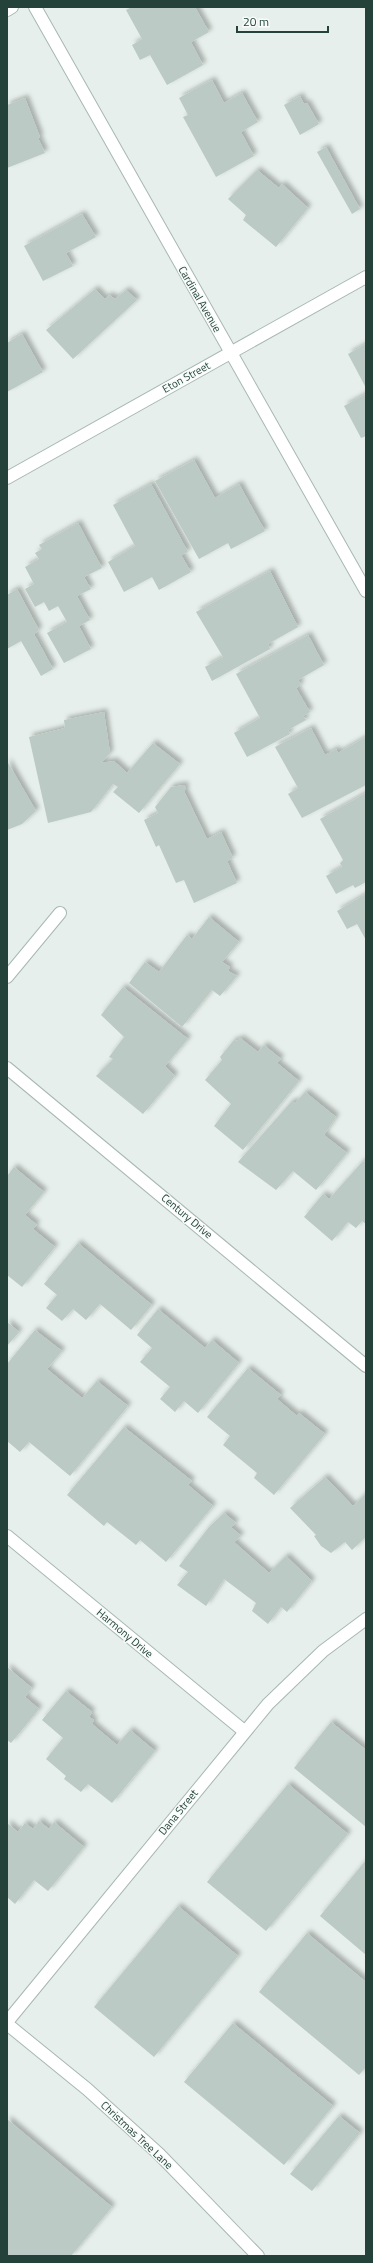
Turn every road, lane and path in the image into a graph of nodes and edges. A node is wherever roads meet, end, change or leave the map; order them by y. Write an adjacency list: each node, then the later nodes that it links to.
1 (12, 7): 3 (street)
2 (35, 7): 5 (street, Cardinal Avenue)
3 (7, 10)
4 (366, 277): 5 (street, Eton Street)
5 (231, 352): 6 (street, Eton Street); 7 (street, Cardinal Avenue)
6 (7, 478)
7 (366, 591)
8 (60, 913): 9 (street)
9 (7, 977)
10 (7, 1068): 11 (street, Century Drive)
11 (366, 1366)
12 (7, 1536): 14 (street, Harmony Drive)
13 (366, 1619): 14 (street, Dana Street)
14 (244, 1731): 15 (street, Dana Street)
15 (7, 2023): 16 (street, Christmas Tree Lane)
16 (258, 2256)

